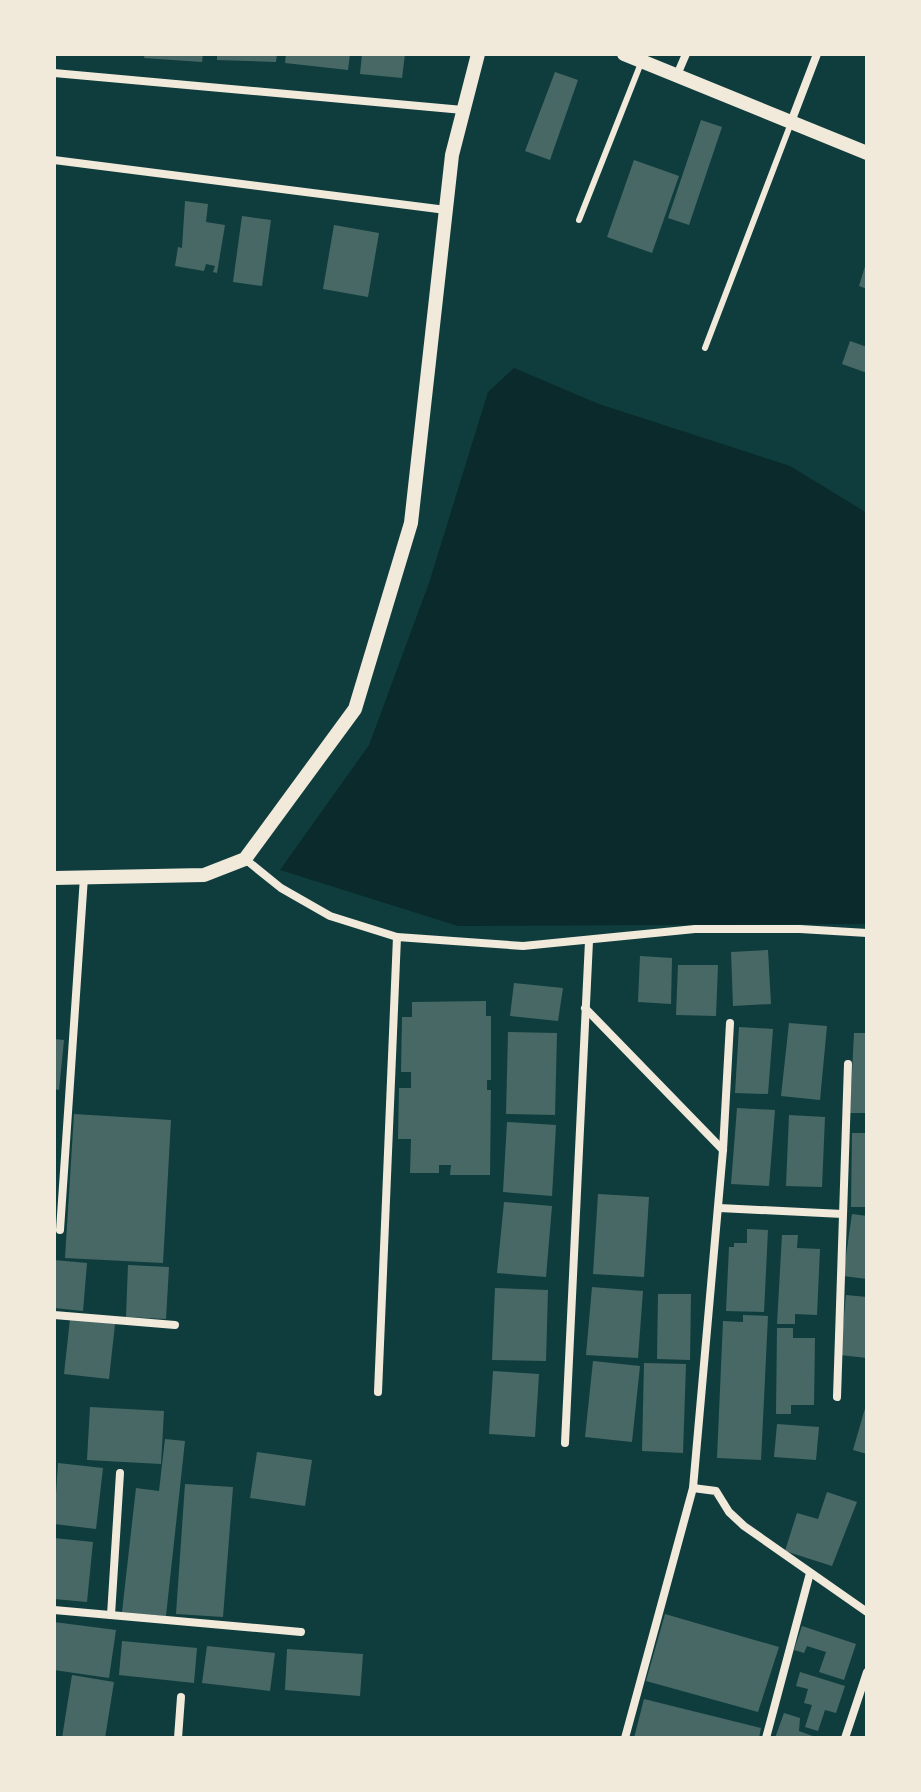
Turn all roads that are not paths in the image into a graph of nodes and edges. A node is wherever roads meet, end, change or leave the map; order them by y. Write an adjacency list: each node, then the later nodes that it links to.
1 (478, 54): 8 (street)
2 (624, 54): 5 (street)
3 (686, 54): 7 (street)
4 (817, 54): 9 (street)
5 (641, 61): 7 (street); 13 (lane)
6 (54, 73): 8 (street)
7 (677, 75): 9 (street)
8 (463, 110): 12 (street)
9 (791, 122): 10 (street); 14 (lane)
10 (867, 153)
11 (54, 160): 12 (street)
12 (446, 210): 15 (street)
13 (579, 220)
14 (705, 348)
15 (245, 859): 16 (street); 19 (street)
16 (84, 877): 17 (street); 27 (street)
17 (54, 878)
18 (867, 933): 20 (street)
19 (397, 937): 20 (street); 30 (street)
20 (589, 941): 21 (street)
21 (585, 1008): 24 (street); 32 (street)
22 (730, 1023): 24 (street)
23 (848, 1064): 26 (street)
24 (723, 1150): 25 (street)
25 (719, 1208): 26 (street); 34 (street)
26 (843, 1214): 31 (street)
27 (60, 1230)
28 (54, 1315): 29 (street)
29 (175, 1325)
30 (378, 1392)
31 (837, 1397)
32 (565, 1443)
33 (120, 1473): 38 (street)
34 (693, 1488): 35 (street); 43 (street)
35 (810, 1573): 37 (street); 44 (street)
36 (54, 1610): 38 (street)
37 (867, 1612)
38 (111, 1615): 39 (street)
39 (301, 1632)
40 (867, 1672): 45 (street)
41 (181, 1697): 42 (street)
42 (178, 1738)
43 (625, 1738)
44 (766, 1738)
45 (846, 1738)

